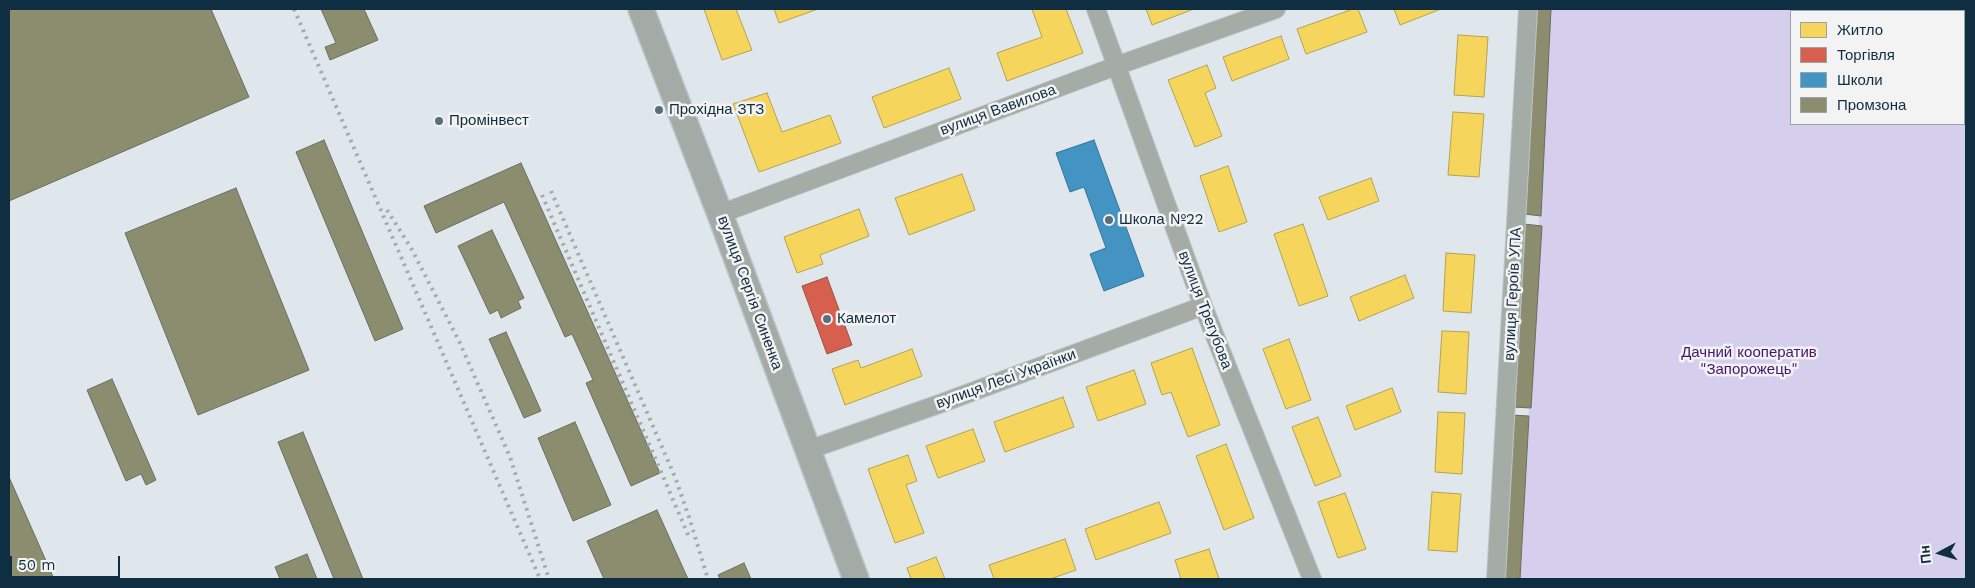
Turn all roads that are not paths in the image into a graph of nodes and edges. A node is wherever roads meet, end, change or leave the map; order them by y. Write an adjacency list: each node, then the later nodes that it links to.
1 (641, 9): 6 (street, вулиця Сергія Синенка)
2 (1096, 9): 5 (street, вулиця Трегубова)
3 (1276, 9): 5 (street, вулиця Вавилова)
4 (1528, 9): 11 (street, вулиця Героїв УПА)
5 (1116, 66): 6 (street, вулиця Вавилова); 7 (street, вулиця Трегубова)
6 (720, 214): 8 (street, вулиця Сергія Синенка)
7 (1203, 306): 8 (street, вулиця Лесі Українки); 10 (street, вулиця Трегубова)
8 (808, 450): 9 (street, вулиця Сергія Синенка)
9 (856, 579)
10 (1312, 579)
11 (1496, 579)

